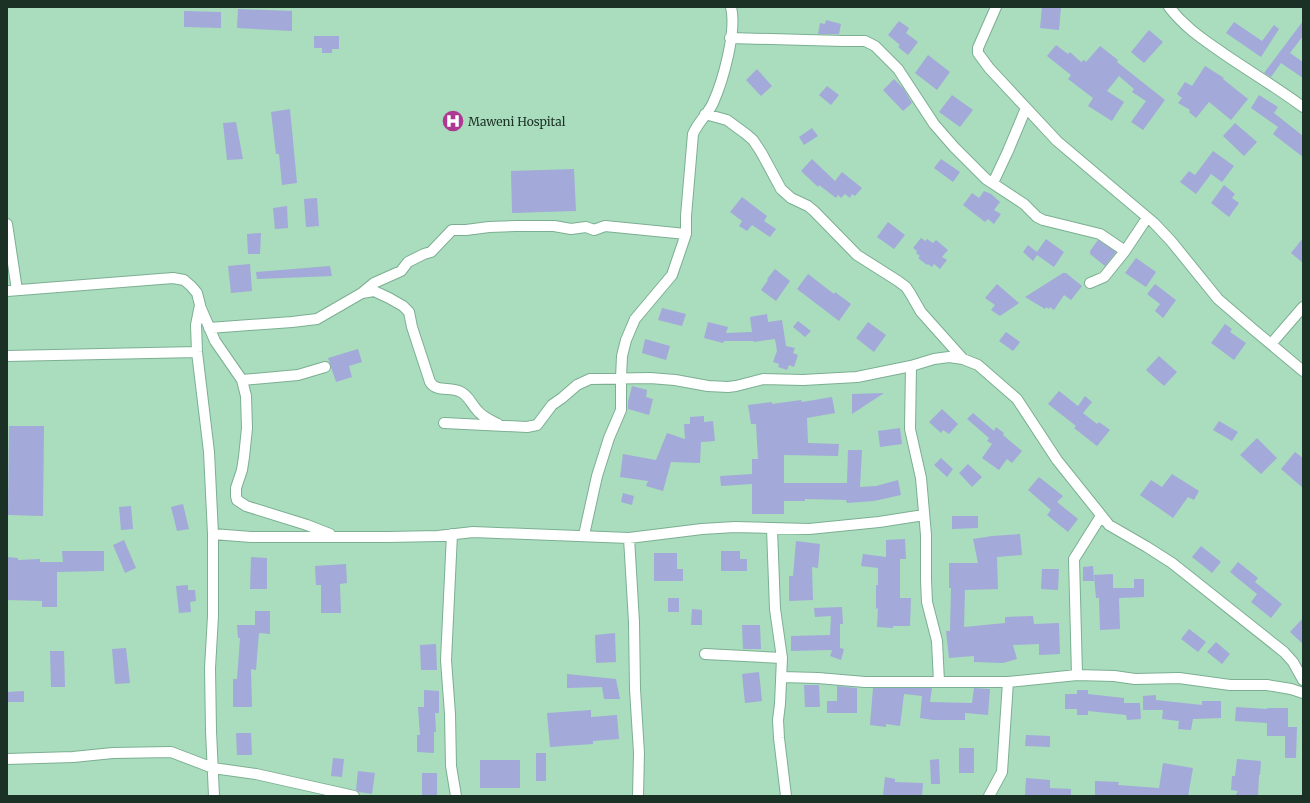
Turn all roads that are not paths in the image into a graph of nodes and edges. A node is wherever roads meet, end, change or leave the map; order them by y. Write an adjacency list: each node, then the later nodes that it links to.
1 (731, 7): 4 (street)
2 (996, 7): 6 (street)
3 (1169, 7): 5 (street)
4 (730, 38): 7 (street); 8 (street)
5 (1303, 107)
6 (1026, 108): 8 (street); 9 (street)
7 (705, 114): 11 (street); 23 (street)
8 (993, 183): 12 (street)
9 (1147, 218): 12 (street); 20 (street)
10 (7, 224): 14 (street)
11 (686, 234): 16 (street); 27 (street)
12 (1125, 251): 13 (street)
13 (1090, 283)
14 (18, 290): 15 (street); 17 (street)
15 (7, 292)
16 (362, 293): 19 (street); 30 (street)
17 (200, 305): 19 (street); 21 (street)
18 (1303, 307): 20 (street)
19 (209, 328): 28 (street)
20 (1271, 344): 26 (street)
21 (197, 352): 22 (street); 34 (street)
22 (7, 356)
23 (963, 359): 24 (street); 32 (street)
24 (911, 366): 27 (street); 31 (street)
25 (325, 367): 28 (street)
26 (1303, 371)
27 (621, 378): 30 (street); 36 (street)
28 (242, 380): 37 (street)
29 (444, 423): 30 (street)
30 (500, 425)
31 (924, 514): 33 (street); 44 (street)
32 (1101, 516): 41 (street); 43 (street)
33 (772, 529): 38 (street); 40 (street)
34 (213, 534): 37 (street); 48 (street)
35 (452, 534): 36 (street); 37 (street); 51 (street)
36 (584, 535): 38 (street)
37 (336, 537)
38 (629, 538): 52 (street)
39 (705, 654): 40 (street)
40 (782, 658): 42 (street)
41 (1077, 675): 45 (street); 46 (street)
42 (782, 677): 44 (street); 53 (street)
43 (1303, 680)
44 (939, 682): 45 (street)
45 (1008, 682): 54 (street)
46 (1303, 693)
47 (7, 759): 48 (street)
48 (213, 768): 49 (street); 50 (street)
49 (214, 796)
50 (354, 796)
51 (456, 796)
52 (638, 796)
53 (786, 796)
54 (989, 796)

